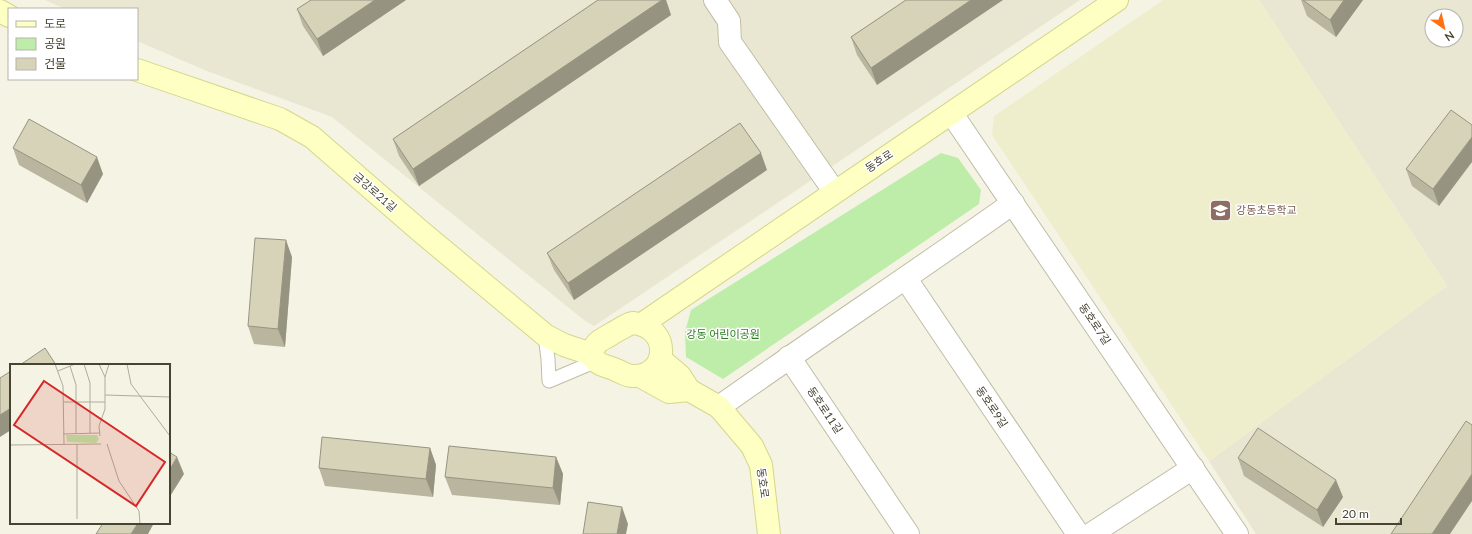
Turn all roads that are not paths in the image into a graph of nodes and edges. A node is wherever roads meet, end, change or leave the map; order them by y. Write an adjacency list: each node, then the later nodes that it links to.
1 (715, 0): 5 (street)
2 (1117, 0): 4 (street, 동호로)
3 (138, 70): 9 (street, 금강로21길)
4 (952, 114): 5 (street, 동호로); 6 (street, 동호로7길)
5 (834, 191): 8 (street, 동호로)
6 (1013, 203): 7 (street); 16 (street, 동호로7길)
7 (906, 279): 10 (street); 19 (street, 동호로9길)
8 (642, 324): 11 (street); 12 (street)
9 (545, 335): 11 (street, 금강로21길); 11 (lane)
10 (789, 357): 15 (street); 18 (street, 동호로11길)
11 (593, 358): 13 (street)
12 (660, 359): 13 (street); 14 (street)
13 (640, 376): 14 (street)
14 (689, 390): 15 (street, 동호로)
15 (719, 407): 17 (street, 동호로)
16 (1192, 468): 20 (street); 21 (street, 동호로7길)
17 (769, 534)
18 (908, 534)
19 (1078, 534)
20 (1091, 534)
21 (1237, 534)

